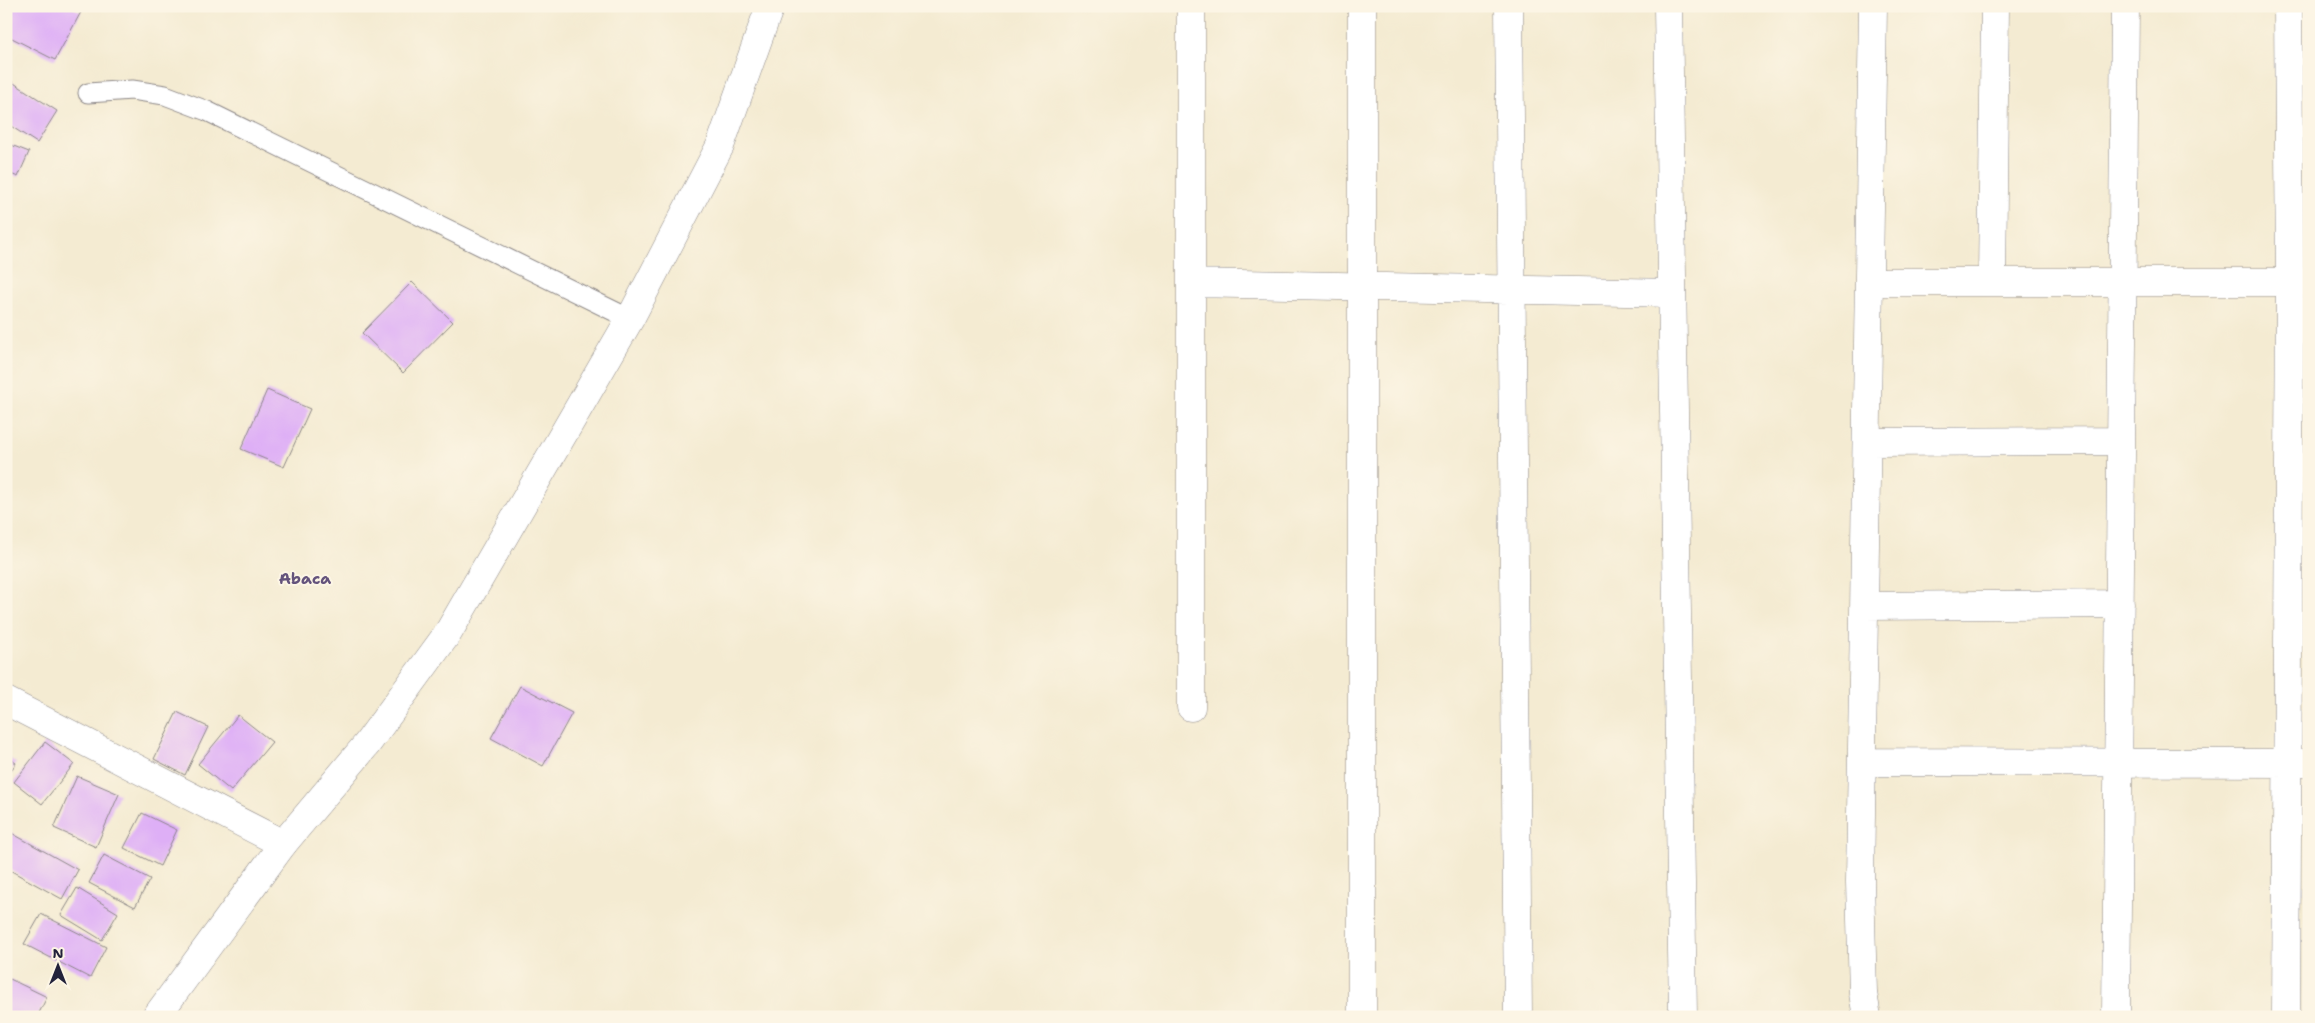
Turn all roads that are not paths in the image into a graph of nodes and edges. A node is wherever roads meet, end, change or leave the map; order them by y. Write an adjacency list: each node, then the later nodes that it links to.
1 (770, 6): 19 (street)
2 (1191, 6): 15 (street)
3 (1362, 6): 16 (street)
4 (1509, 6): 17 (street)
5 (1668, 6): 18 (street)
6 (1873, 6): 11 (street)
7 (1995, 6): 12 (street)
8 (2124, 6): 13 (street)
9 (2288, 6): 14 (street)
10 (88, 93): 19 (lane)
11 (1869, 282): 12 (street); 21 (street)
12 (1992, 282): 13 (street)
13 (2122, 282): 14 (street); 20 (street)
14 (2299, 282): 28 (street)
15 (1191, 283): 16 (street); 25 (street)
16 (1362, 286): 17 (street); 31 (street)
17 (1513, 288): 18 (street); 32 (street)
18 (1672, 293): 33 (street)
19 (630, 319): 29 (street)
20 (2121, 440): 21 (street); 22 (street)
21 (1867, 442): 23 (street)
22 (2120, 604): 23 (street); 27 (street)
23 (1864, 606): 26 (street)
24 (6, 701): 29 (street)
25 (1191, 707)
26 (1862, 762): 27 (street); 34 (street)
27 (2118, 762): 28 (street); 35 (street)
28 (2298, 763): 36 (street)
29 (284, 844): 30 (street)
30 (156, 1017)
31 (1362, 1017)
32 (1518, 1017)
33 (1683, 1017)
34 (1867, 1017)
35 (2116, 1017)
36 (2286, 1017)

